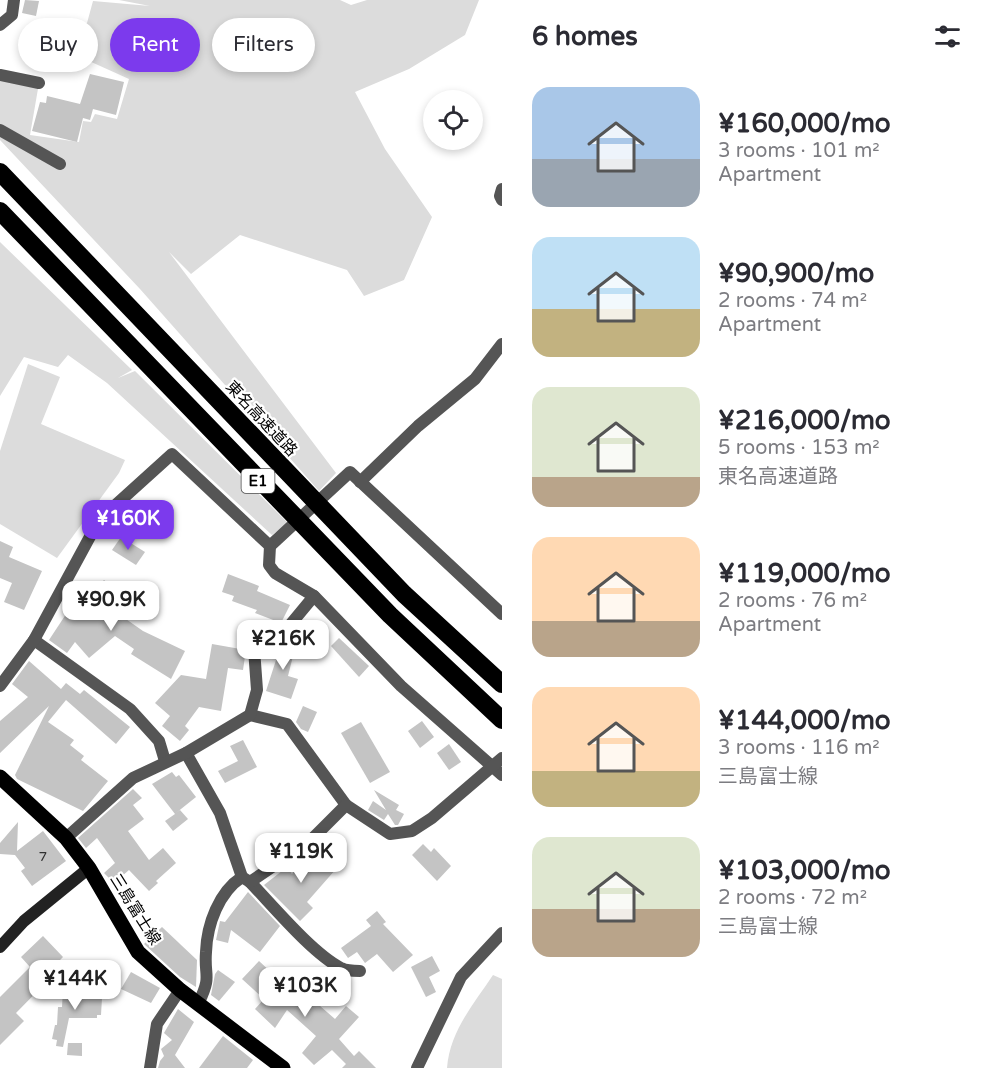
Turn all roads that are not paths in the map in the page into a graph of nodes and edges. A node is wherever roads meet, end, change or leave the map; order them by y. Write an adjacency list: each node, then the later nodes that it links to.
1 (14, 0): 2 (street)
2 (0, 25)
3 (0, 75): 4 (street)
4 (39, 83)
5 (0, 130): 6 (street)
6 (60, 164)
7 (0, 172): 17 (highway, 東名高速道路 / E1)
8 (502, 189): 9 (street)
9 (502, 200)
10 (0, 211): 20 (highway, E1)
11 (502, 344): 12 (street)
12 (360, 482): 13 (street); 15 (street)
13 (274, 543): 14 (street); 16 (street)
14 (314, 596): 19 (street); 23 (street)
15 (502, 614)
16 (34, 640): 18 (street); 22 (street)
17 (502, 684)
18 (0, 686)
19 (250, 715): 21 (street); 25 (street)
20 (502, 720)
21 (186, 753): 22 (street); 28 (street)
22 (165, 761): 26 (street)
23 (499, 767): 25 (street)
24 (0, 777): 26 (main road, 三島富士線)
25 (346, 805): 28 (street)
26 (66, 838): 27 (main road, 三島富士線)
27 (89, 868): 30 (street); 32 (main road, 三島富士線)
28 (246, 879): 31 (street); 33 (street)
29 (502, 933): 36 (street)
30 (0, 947)
31 (360, 971)
32 (180, 990): 33 (main road, 三島富士線); 34 (street)
33 (199, 1002): 35 (main road, 三島富士線)
34 (150, 1068)
35 (283, 1068)
36 (417, 1068)

